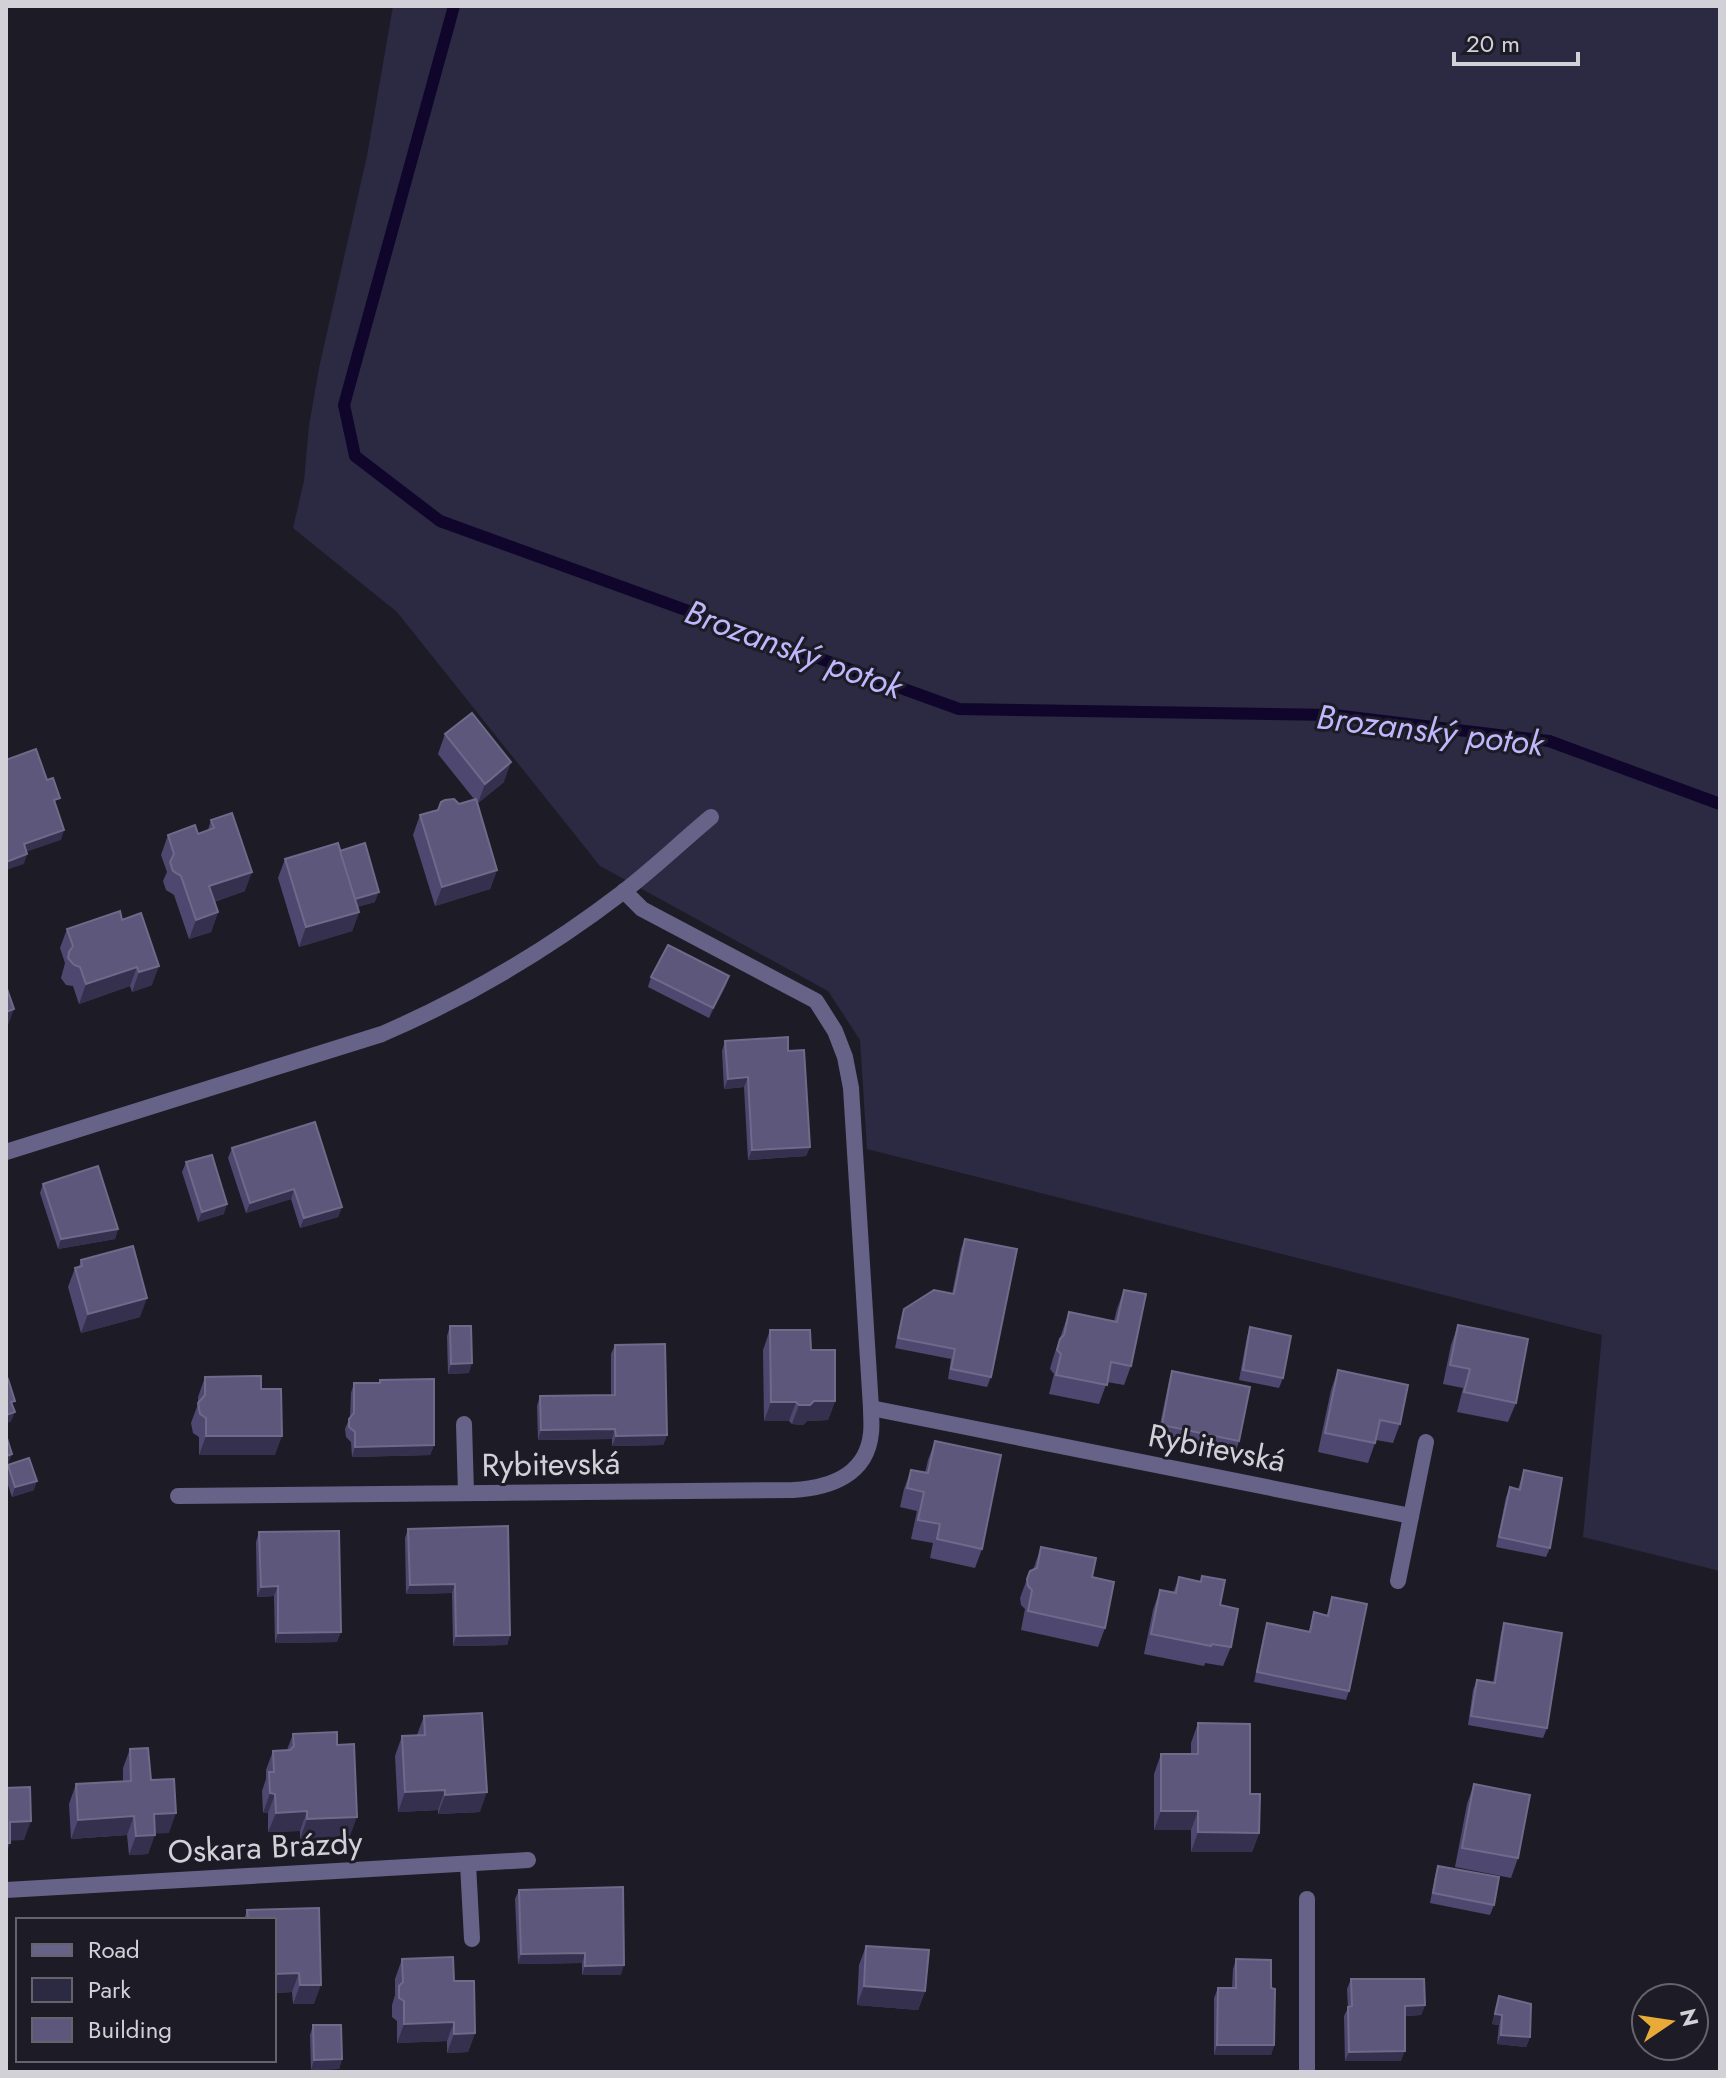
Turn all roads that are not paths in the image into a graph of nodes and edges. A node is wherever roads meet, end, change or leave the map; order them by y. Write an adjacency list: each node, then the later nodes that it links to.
1 (711, 817): 2 (street)
2 (624, 891): 3 (street); 4 (street, Rybitevská)
3 (6, 1152)
4 (871, 1408): 7 (street, Rybitevská); 9 (street, Rybitevská)
5 (464, 1424): 7 (street)
6 (1426, 1442): 9 (street)
7 (466, 1493): 8 (street, Rybitevská)
8 (178, 1496)
9 (1411, 1516): 10 (street)
10 (1398, 1581)
11 (528, 1860): 12 (street, Oskara Brázdy)
12 (468, 1864): 13 (street, Oskara Brázdy); 15 (street)
13 (6, 1890)
14 (1307, 1899): 16 (street)
15 (472, 1939)
16 (1307, 2072)

